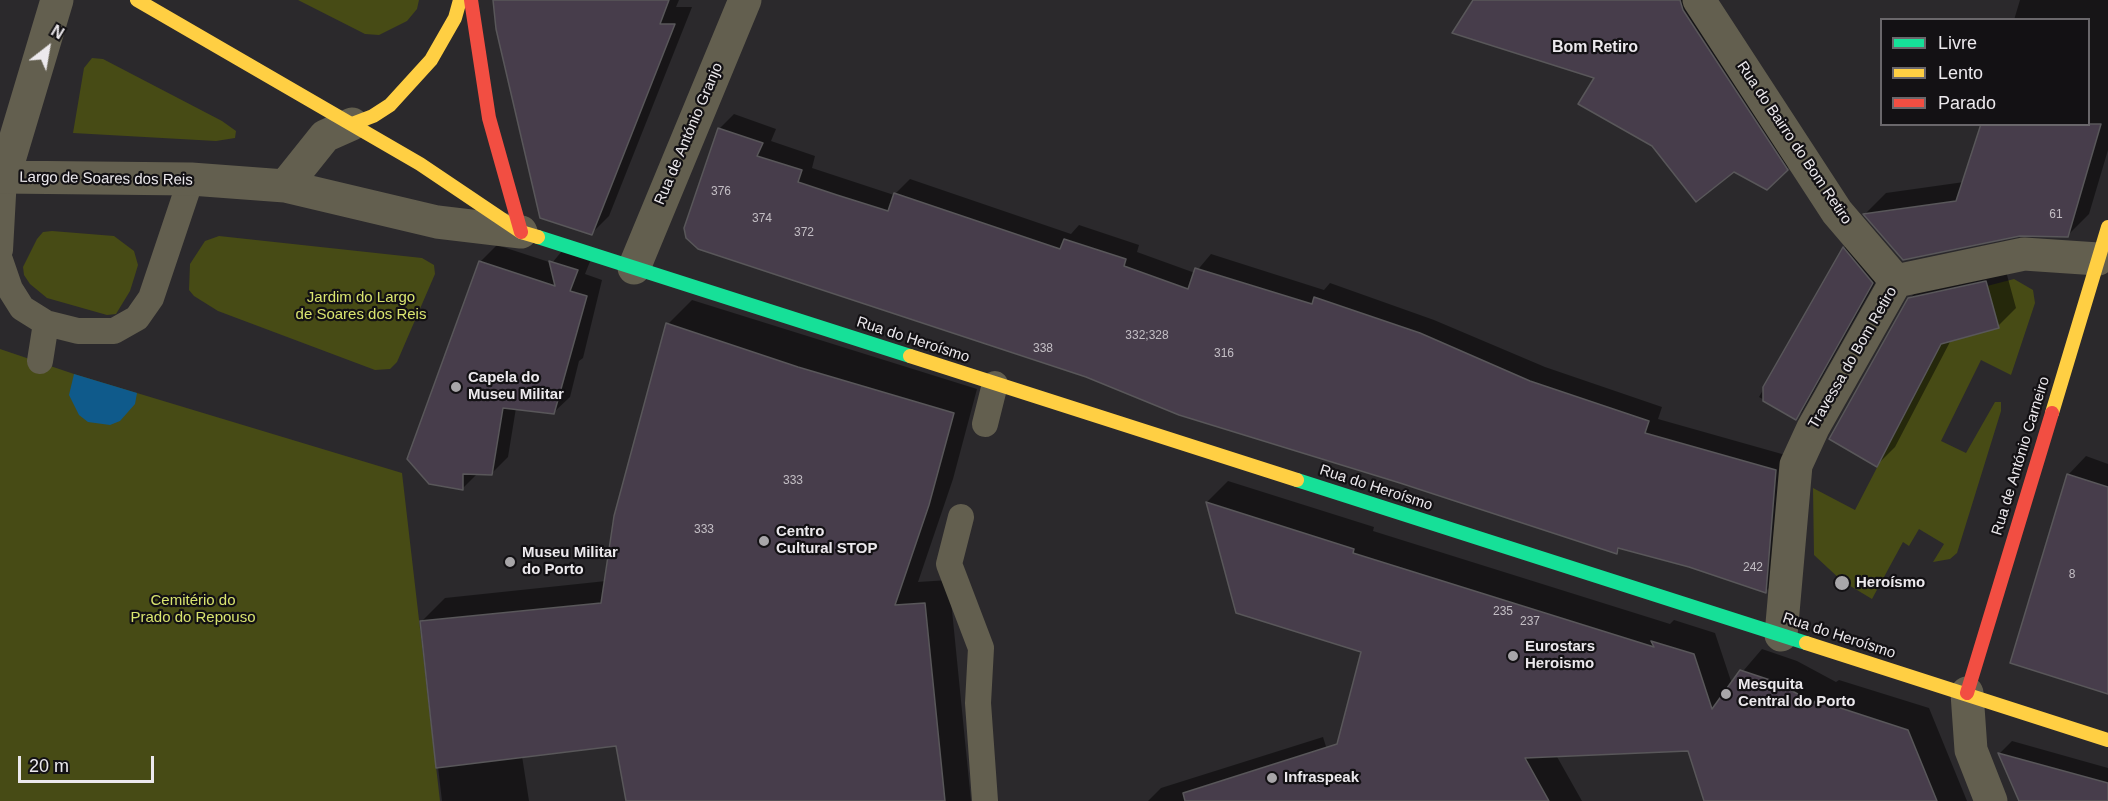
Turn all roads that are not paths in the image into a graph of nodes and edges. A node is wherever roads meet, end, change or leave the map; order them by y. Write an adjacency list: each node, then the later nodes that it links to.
1 (57, 0): 8 (street, Largo de Soares dos Reis)
2 (137, 0): 7 (main road, Largo de Soares dos Reis)
3 (460, 0): 7 (main road)
4 (471, 0): 12 (main road)
5 (745, 0): 16 (street, Rua de António Granjo)
6 (1699, 0): 17 (street, Rua do Bairro do Bom Retiro)
7 (352, 124): 10 (street); 12 (main road, Largo de Soares dos Reis)
8 (2, 177): 9 (street, Largo de Soares dos Reis); 13 (lane)
9 (191, 179): 10 (street, Largo de Soares dos Reis); 18 (lane)
10 (285, 186): 12 (street, Largo de Soares dos Reis)
11 (2108, 228): 14 (main road, Rua de António Carneiro)
12 (521, 232): 16 (main road, Largo de Soares dos Reis)
13 (0, 250)
14 (2098, 259): 17 (street, Travessa do Bom Retiro); 24 (main road, Rua de António Carneiro)
15 (0, 260): 18 (lane)
16 (634, 268): 20 (main road, Rua do Heroísmo)
17 (1896, 281): 23 (street, Travessa do Bom Retiro)
18 (46, 322): 19 (lane)
19 (40, 361)
20 (995, 384): 21 (lane); 23 (main road, Rua do Heroísmo)
21 (985, 424)
22 (961, 517): 26 (lane)
23 (1781, 635): 24 (main road, Rua do Heroísmo)
24 (1967, 693): 25 (main road, Rua do Heroísmo); 27 (street)
25 (2108, 740)
26 (985, 801)
27 (1991, 801)

